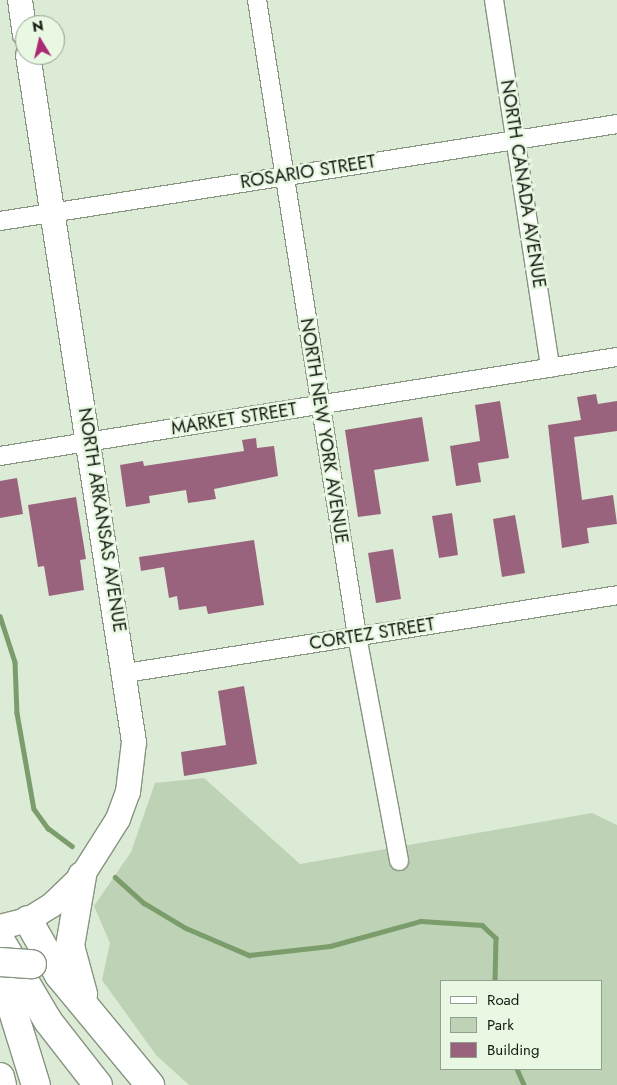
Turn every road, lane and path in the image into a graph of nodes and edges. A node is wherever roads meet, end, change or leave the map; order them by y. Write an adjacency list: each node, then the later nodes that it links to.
1 (20, 0): 4 (main road)
2 (257, 0): 8 (street, NORTH NEW YORK AVENUE)
3 (494, 0): 7 (street, NORTH CANADA AVENUE)
4 (22, 15)
5 (30, 65): 9 (main road, NORTH ARKANSAS AVENUE)
6 (617, 124): 7 (street, ROSARIO STREET)
7 (516, 140): 8 (street, ROSARIO STREET); 12 (street, NORTH CANADA AVENUE)
8 (285, 176): 9 (street, ROSARIO STREET); 13 (street, NORTH NEW YORK AVENUE)
9 (54, 212): 10 (street, ROSARIO STREET); 14 (main road, NORTH ARKANSAS AVENUE)
10 (0, 221)
11 (617, 358): 12 (street, MARKET STREET)
12 (550, 368): 13 (street, MARKET STREET)
13 (319, 405): 14 (street, MARKET STREET); 17 (street, NORTH NEW YORK AVENUE)
14 (90, 442): 15 (street, MARKET STREET); 18 (main road, NORTH ARKANSAS AVENUE)
15 (0, 456)
16 (617, 595): 17 (street, CORTEZ STREET)
17 (357, 636): 18 (street, CORTEZ STREET); 19 (street, NORTH NEW YORK AVENUE)
18 (126, 673): 20 (main road, NORTH ARKANSAS AVENUE)
19 (399, 861)
20 (82, 876): 21 (main road, NORTH ARKANSAS AVENUE); 24 (main road)
21 (11, 927): 24 (main road); 28 (main road)
22 (0, 962): 24 (main road, bridge)
23 (0, 969): 27 (main road)
24 (89, 1014): 29 (main road)
25 (0, 1078): 26 (main road)
26 (2, 1085)
27 (36, 1085)
28 (98, 1085)
29 (150, 1085)

